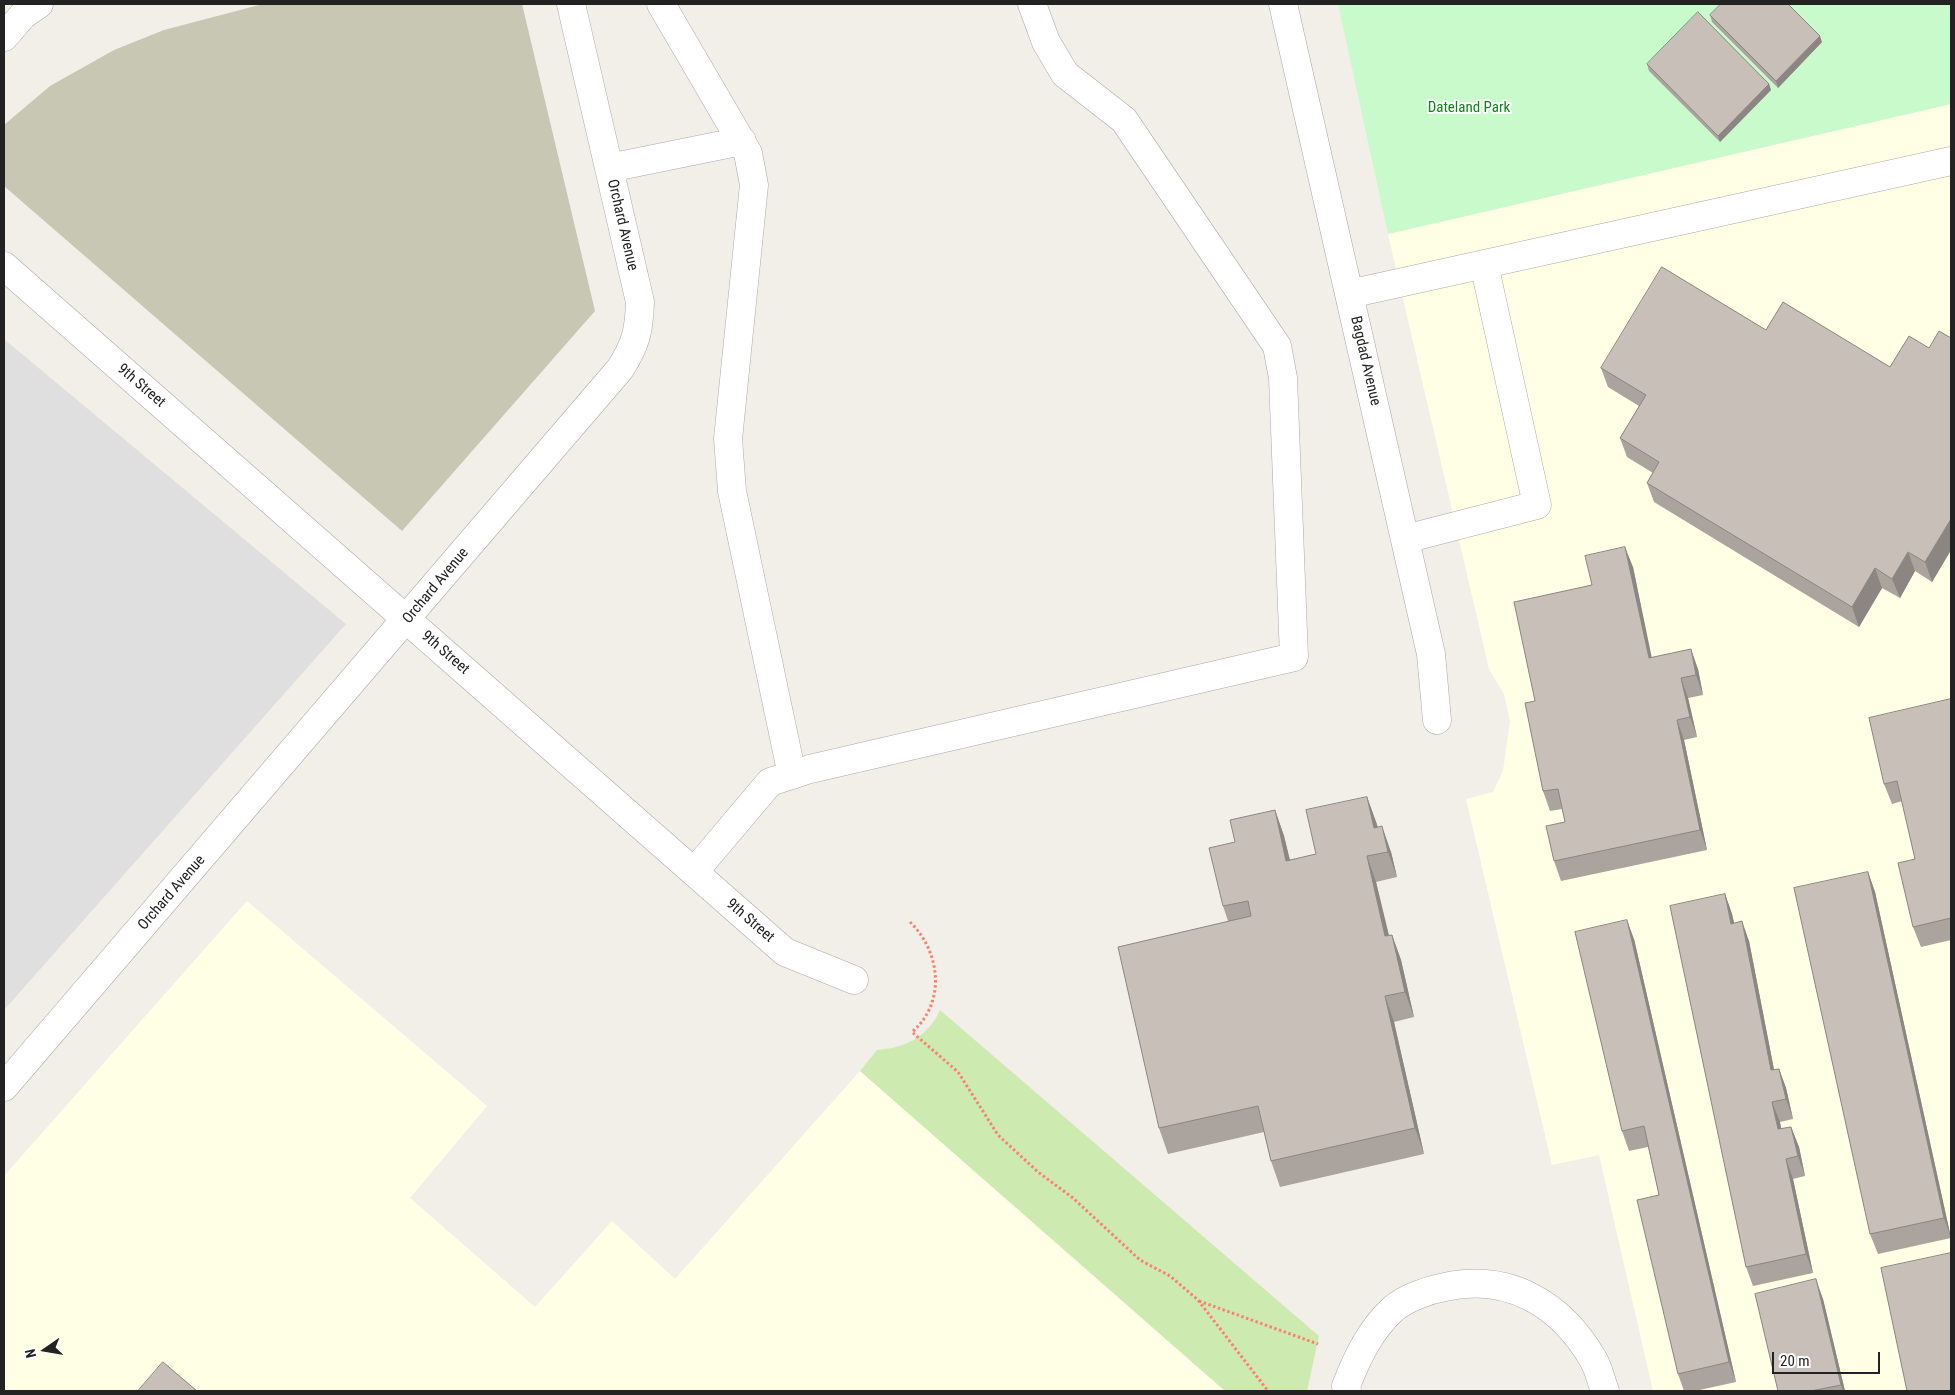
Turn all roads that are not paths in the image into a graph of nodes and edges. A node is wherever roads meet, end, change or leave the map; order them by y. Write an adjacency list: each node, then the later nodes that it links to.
1 (40, 4): 6 (street)
2 (571, 4): 9 (street, Orchard Avenue)
3 (662, 4): 7 (street)
4 (1032, 4): 16 (street)
5 (1283, 4): 12 (street, Bagdad Avenue)
6 (4, 37)
7 (742, 142): 9 (street); 16 (street)
8 (1951, 161): 10 (street)
9 (609, 168): 14 (street, Orchard Avenue)
10 (1484, 264): 12 (street); 13 (street)
11 (4, 266): 14 (street, 9th Street)
12 (1349, 294): 13 (street, Bagdad Avenue)
13 (1405, 539): 15 (street, Bagdad Avenue)
14 (407, 620): 17 (street, 9th Street); 19 (street, Orchard Avenue)
15 (1437, 720)
16 (792, 775): 17 (street)
17 (694, 872): 18 (street, 9th Street)
18 (854, 980)
19 (6, 1079)
20 (1347, 1391): 21 (street)
21 (1605, 1391)

